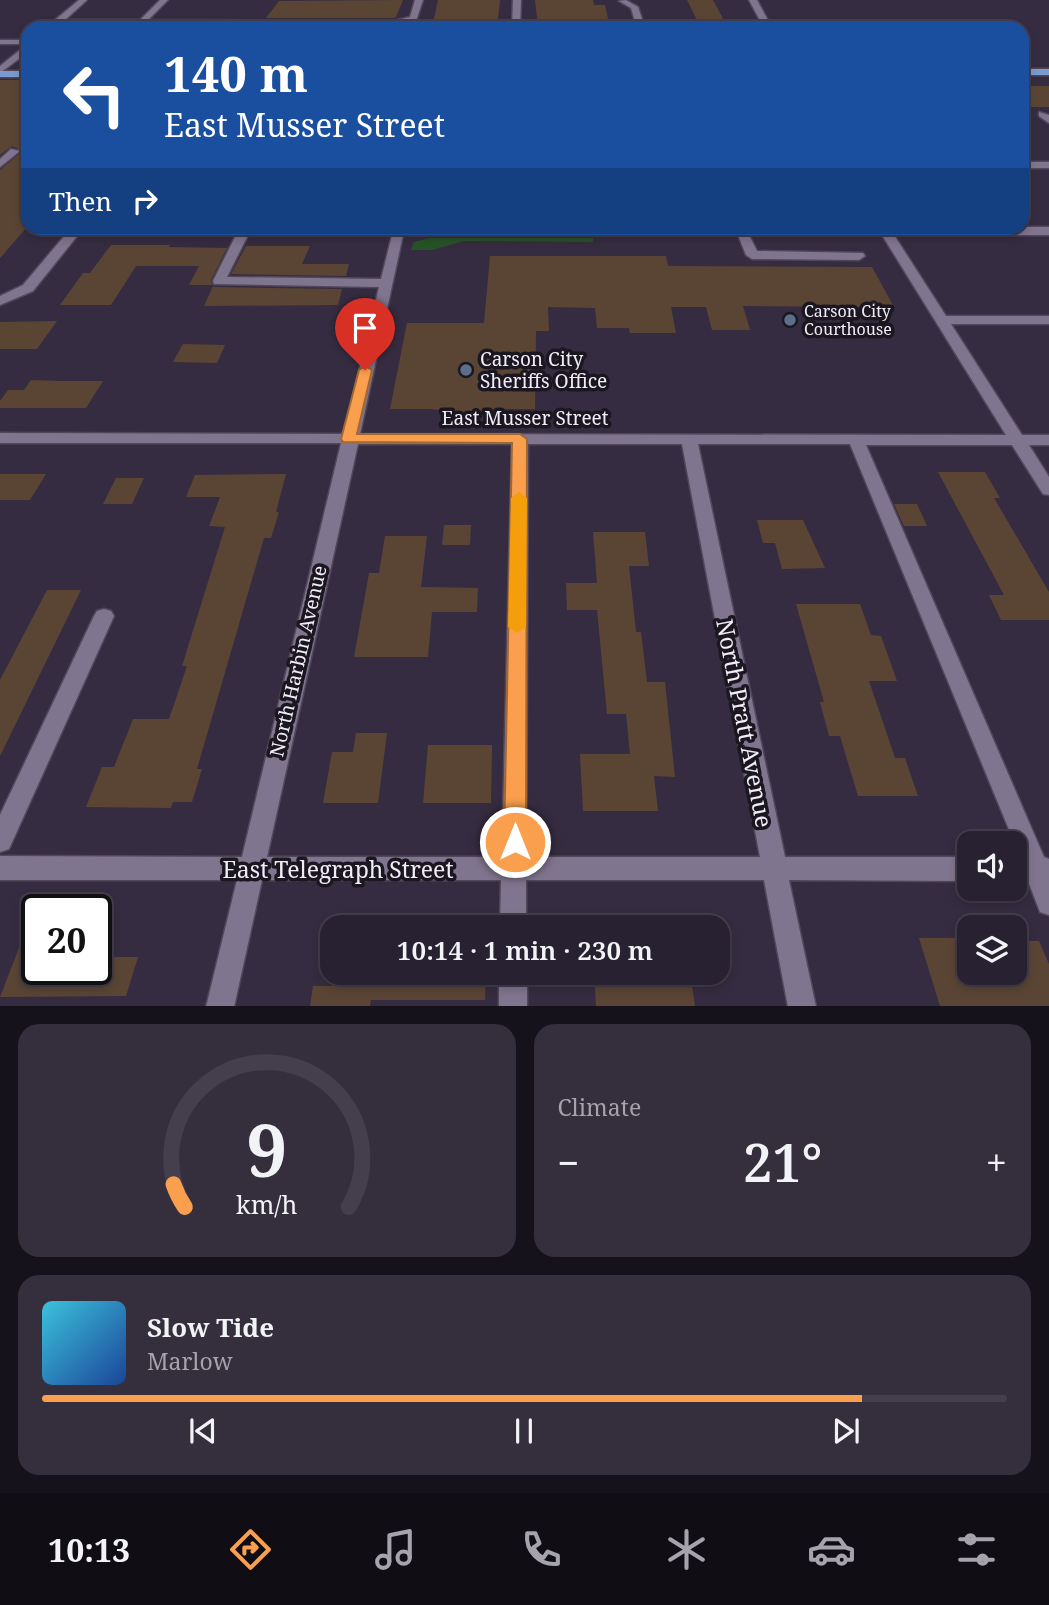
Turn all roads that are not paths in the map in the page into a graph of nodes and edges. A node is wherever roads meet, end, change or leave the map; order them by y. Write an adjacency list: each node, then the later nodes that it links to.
1 (83, 0): 7 (street)
2 (164, 0): 8 (street)
3 (419, 0): 9 (street)
4 (517, 0): 10 (street)
5 (753, 0): 12 (street)
6 (623, 1): 11 (street)
7 (59, 21)
8 (142, 21)
9 (409, 21)
10 (516, 21)
11 (639, 21)
12 (764, 21)
13 (21, 42): 14 (street)
14 (0, 43)
15 (21, 54): 16 (street)
16 (0, 72): 19 (main road)
17 (1029, 72): 18 (main road)
18 (1049, 72)
19 (21, 74)
20 (15, 151): 21 (street)
21 (0, 164)
22 (1029, 165): 23 (street)
23 (1049, 165)
24 (1029, 232): 25 (street)
25 (1049, 232)
26 (70, 235): 33 (street)
27 (242, 235): 32 (street)
28 (398, 235): 32 (street, North Harbin Avenue)
29 (743, 235): 31 (street)
30 (888, 235): 34 (street)
31 (859, 256)
32 (386, 283): 37 (street, North Harbin Avenue)
33 (6, 300)
34 (942, 320): 35 (street); 41 (street)
35 (1049, 320)
36 (0, 438): 37 (street, East Musser Street)
37 (349, 439): 38 (street, East Musser Street); 47 (street, North Harbin Avenue)
38 (520, 439): 39 (street, East Musser Street); 48 (street)
39 (689, 439): 40 (street, East Musser Street); 49 (street, North Pratt Avenue)
40 (856, 440): 41 (street, East Musser Street); 51 (street)
41 (1018, 440): 42 (street, East Musser Street); 43 (street)
42 (1049, 440)
43 (1049, 490)
44 (104, 615): 45 (street)
45 (0, 841)
46 (0, 868): 47 (street, East Telegraph Street)
47 (251, 869): 48 (street, East Telegraph Street); 55 (street, North Harbin Avenue)
48 (514, 869): 49 (street, East Telegraph Street); 53 (street)
49 (774, 869): 50 (street, East Telegraph Street); 57 (street, North Pratt Avenue)
50 (957, 869)
51 (1034, 869): 52 (street)
52 (1049, 903)
53 (513, 915)
54 (513, 985): 56 (street)
55 (220, 1006)
56 (513, 1006)
57 (802, 1006)

